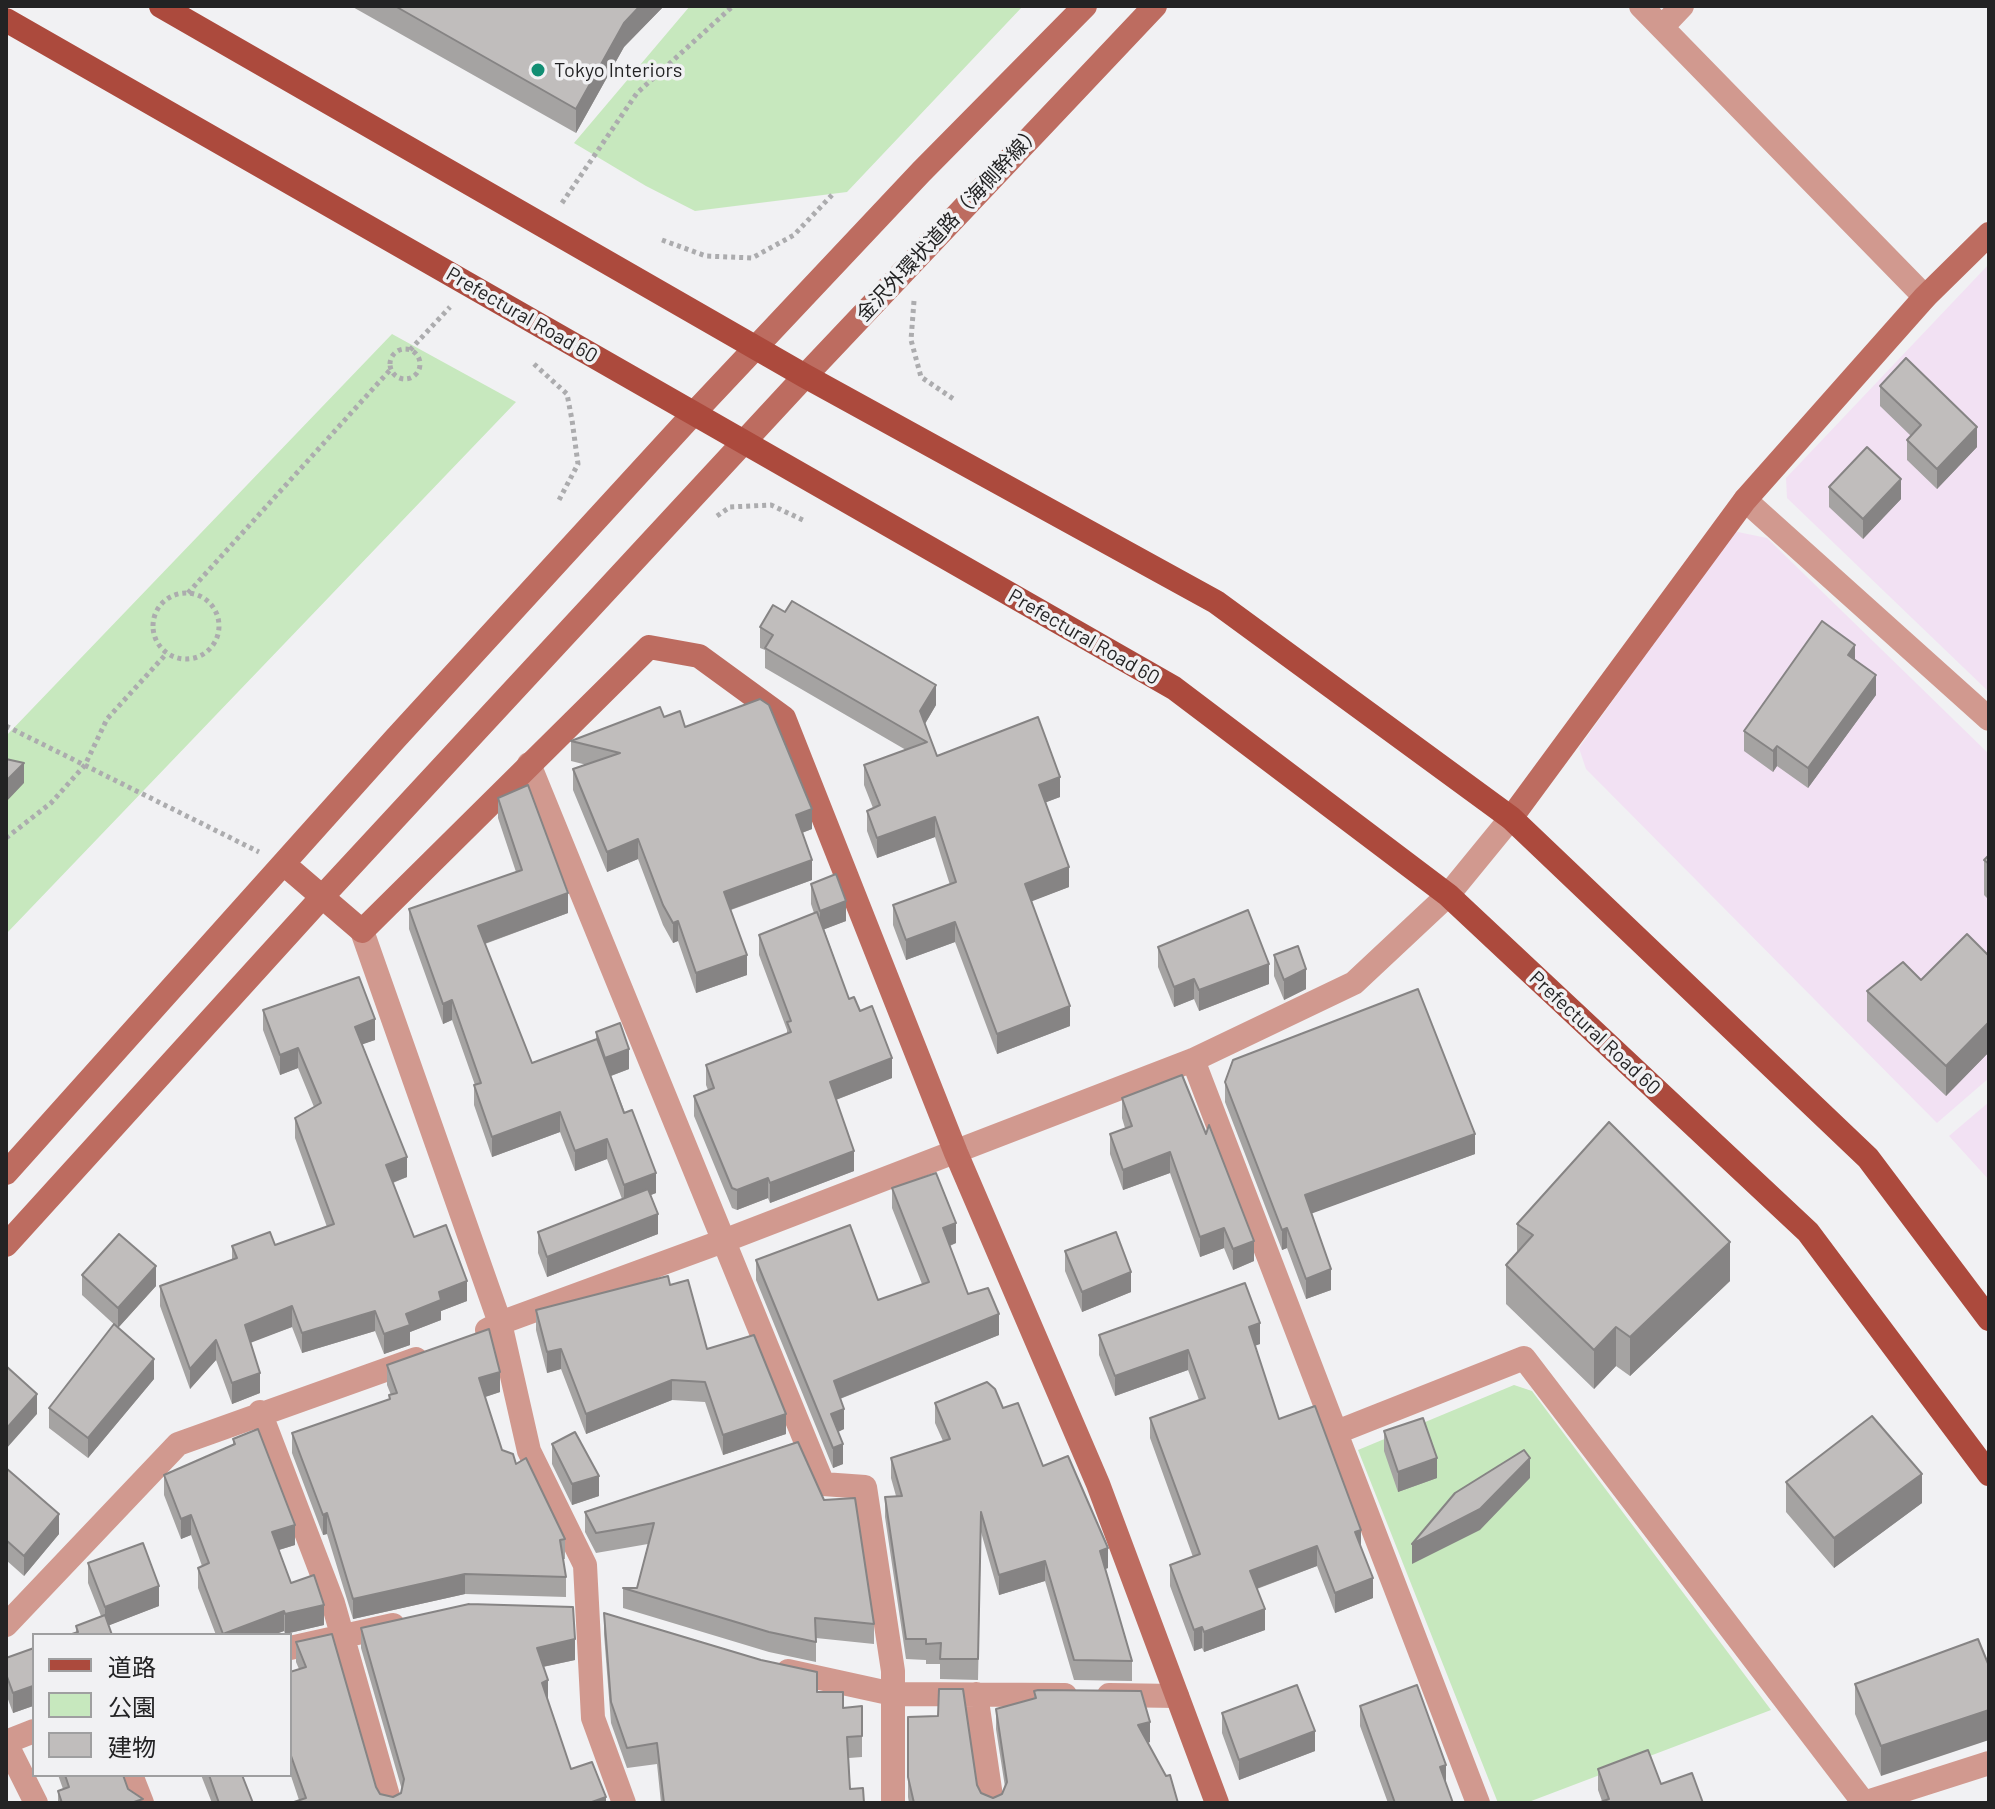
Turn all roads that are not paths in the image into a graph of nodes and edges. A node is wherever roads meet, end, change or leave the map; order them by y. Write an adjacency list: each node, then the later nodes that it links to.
1 (161, 6): 10 (main road)
2 (1085, 6): 10 (street)
3 (1155, 6): 11 (street, 金沢外環状道路（海側幹線）)
4 (1641, 6): 7 (street)
5 (1682, 6): 7 (street)
6 (6, 20): 12 (main road, Prefectural Road 60)
7 (1663, 26): 9 (street)
8 (1989, 234): 9 (street)
9 (1925, 297): 14 (street)
10 (755, 348): 11 (main road); 12 (street)
11 (805, 376): 13 (street, 金沢外環状道路（海側幹線）); 17 (main road)
12 (694, 413): 13 (main road, Prefectural Road 60); 18 (street)
13 (745, 442): 19 (main road, Prefectural Road 60); 20 (street, 金沢外環状道路（海側幹線）)
14 (1745, 500): 15 (street); 17 (street)
15 (1989, 719)
16 (529, 764): 21 (street); 23 (street); 25 (street)
17 (1511, 818): 19 (street); 27 (main road)
18 (285, 865): 20 (street); 24 (street)
19 (1448, 895): 22 (street); 35 (main road, Prefectural Road 60)
20 (322, 897): 21 (street); 26 (street, 金沢外環状道路（海側幹線）)
21 (362, 931): 28 (street)
22 (1193, 1060): 23 (street); 32 (street)
23 (956, 1153): 25 (street); 48 (street)
24 (6, 1173)
25 (726, 1240): 28 (street); 33 (street)
26 (6, 1245)
27 (1989, 1319)
28 (500, 1323): 29 (street); 37 (street)
29 (465, 1340)
30 (438, 1351): 31 (street)
31 (260, 1412): 42 (street); 43 (street)
32 (1337, 1432): 60 (street); 61 (street)
33 (807, 1443): 34 (street); 46 (street)
34 (776, 1453)
35 (1989, 1474)
36 (594, 1513): 37 (street)
37 (564, 1523): 39 (street)
38 (557, 1612): 39 (street)
39 (587, 1613): 41 (street); 56 (street)
40 (412, 1621): 43 (street)
41 (617, 1622)
42 (6, 1625)
43 (343, 1636): 44 (street); 55 (street)
44 (292, 1648)
45 (765, 1667): 46 (street)
46 (893, 1694): 47 (street); 57 (street)
47 (976, 1694): 48 (street); 58 (street)
48 (1177, 1696): 59 (street)
49 (32, 1732): 50 (street)
50 (6, 1742): 53 (street)
51 (1989, 1763): 61 (street)
52 (132, 1777): 54 (street)
53 (36, 1803)
54 (142, 1803)
55 (390, 1803)
56 (624, 1803)
57 (893, 1803)
58 (992, 1803)
59 (1217, 1803)
60 (1478, 1803)
61 (1864, 1803)

